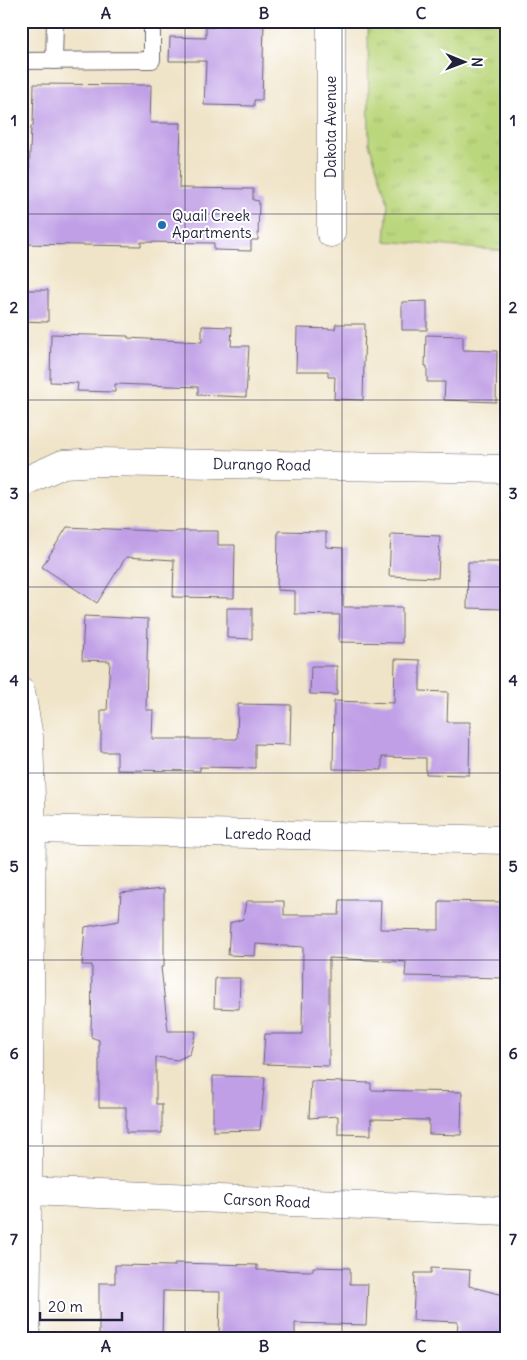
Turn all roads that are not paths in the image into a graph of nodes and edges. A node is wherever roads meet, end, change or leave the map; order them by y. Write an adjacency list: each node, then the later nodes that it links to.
1 (55, 21): 5 (lane)
2 (152, 21): 5 (lane)
3 (330, 21): 6 (street, Dakota Avenue)
4 (21, 61): 5 (lane)
5 (54, 61)
6 (331, 233)
7 (506, 469): 8 (street, Durango Road)
8 (21, 483)
9 (21, 692): 10 (street)
10 (32, 829): 11 (street, Laredo Road); 12 (street)
11 (506, 840)
12 (27, 1191): 13 (street, Carson Road); 14 (street)
13 (506, 1210)
14 (26, 1339)

